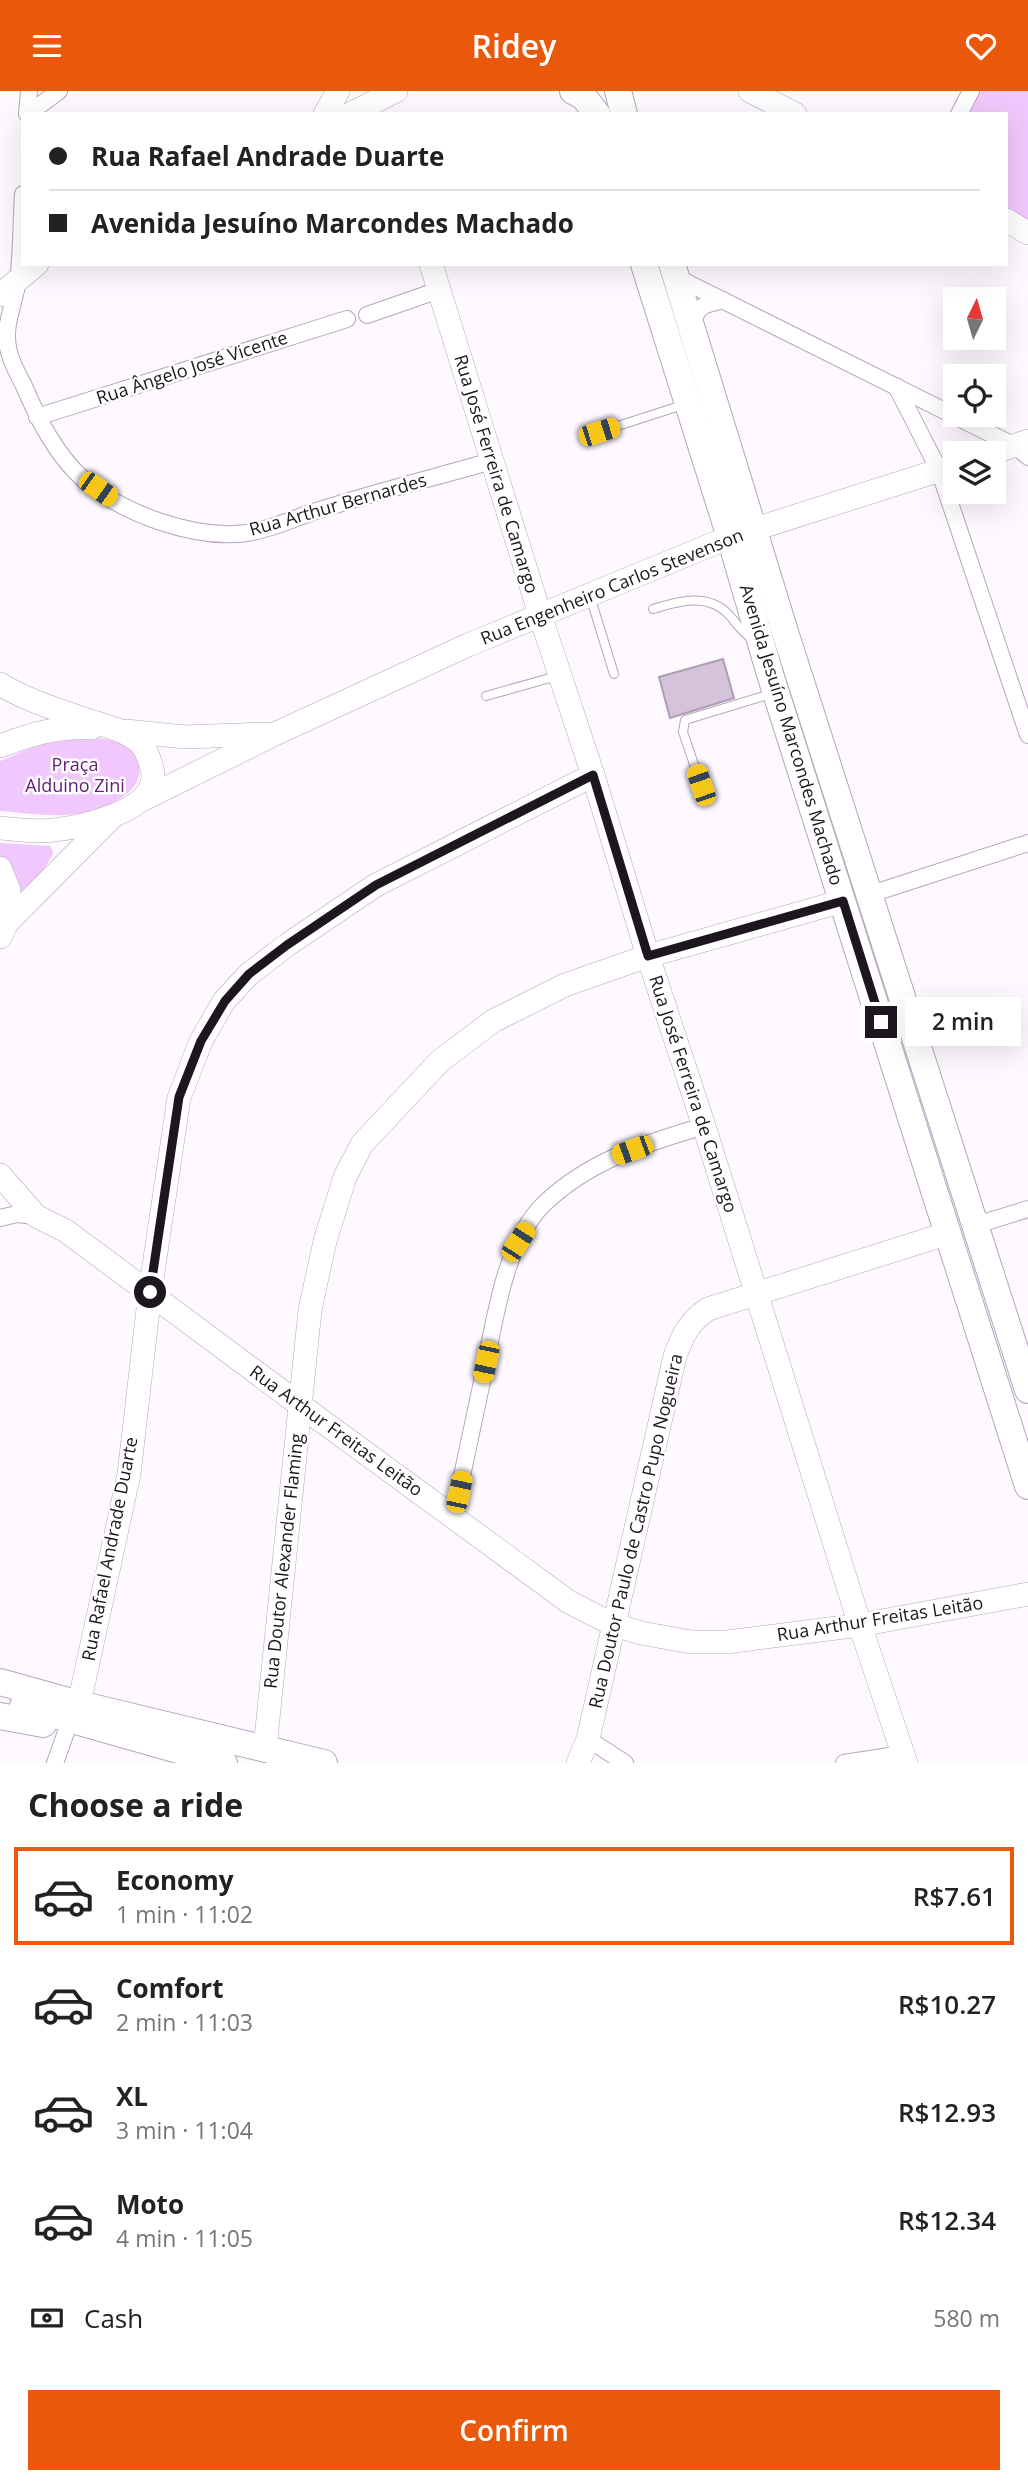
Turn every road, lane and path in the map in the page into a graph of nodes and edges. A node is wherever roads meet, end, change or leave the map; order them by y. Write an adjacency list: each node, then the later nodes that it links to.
1 (29, 91): 9 (street)
2 (59, 91): 10 (street)
3 (338, 91): 11 (street)
4 (573, 91): 13 (main road)
5 (618, 91): 14 (main road)
6 (750, 91): 15 (street)
7 (971, 91): 16 (street)
8 (385, 99): 12 (street)
9 (28, 112)
10 (31, 112)
11 (326, 112)
12 (354, 112)
13 (595, 112)
14 (623, 112)
15 (791, 112)
16 (960, 112)
17 (21, 207): 24 (street, Rua Arthur Bernardes)
18 (1008, 221): 19 (street)
19 (1028, 233)
20 (35, 266): 24 (street)
21 (432, 266): 25 (street, Rua José Ferreira de Camargo)
22 (646, 266): 29 (main road, Avenida Jesuíno Marcondes Machado)
23 (674, 270): 26 (street); 29 (main road, Avenida Jesuíno Marcondes Machado)
24 (9, 288): 30 (street, Rua Arthur Bernardes)
25 (439, 290): 27 (street); 38 (street, Rua José Ferreira de Camargo)
26 (723, 300): 29 (street); 31 (street)
27 (367, 315)
28 (347, 319): 34 (street, Rua Ângelo José Vicente)
29 (680, 334): 32 (main road, Avenida Jesuíno Marcondes Machado); 33 (main road, Avenida Jesuíno Marcondes Machado)
30 (4, 347): 34 (street, Rua Arthur Bernardes)
31 (896, 386): 36 (street); 39 (street)
32 (691, 414): 33 (main road); 35 (lane); 43 (main road, Avenida Jesuíno Marcondes Machado)
33 (719, 415): 42 (main road, Avenida Jesuíno Marcondes Machado)
34 (37, 417): 38 (street, Rua Arthur Bernardes)
35 (599, 432)
36 (1024, 448): 37 (street)
37 (1006, 451)
38 (492, 461): 46 (street, Rua José Ferreira de Camargo)
39 (943, 462)
40 (943, 469): 42 (street, Rua Engenheiro Carlos Stevenson)
41 (958, 504): 57 (street)
42 (755, 529): 43 (street, Rua Engenheiro Carlos Stevenson); 47 (main road, Avenida Jesuíno Marcondes Machado)
43 (730, 537): 44 (street, Rua Engenheiro Carlos Stevenson); 48 (main road, Avenida Jesuíno Marcondes Machado)
44 (590, 596): 46 (street, Rua Engenheiro Carlos Stevenson); 49 (lane)
45 (653, 609): 48 (lane)
46 (540, 615): 50 (street, Rua José Ferreira de Camargo); 56 (street, Rua Engenheiro Carlos Stevenson)
47 (786, 635): 48 (main road); 55 (main road, Avenida Jesuíno Marcondes Machado)
48 (760, 643): 52 (main road, Avenida Jesuíno Marcondes Machado)
49 (614, 674)
50 (560, 675): 53 (lane); 60 (street, Rua José Ferreira de Camargo)
51 (0, 684): 54 (street)
52 (776, 693): 58 (main road, Avenida Jesuíno Marcondes Machado); 61 (lane)
53 (486, 695)
54 (120, 730): 56 (street, Rua Engenheiro Carlos Stevenson); 59 (street); 62 (street)
55 (818, 731): 58 (main road); 67 (main road, Avenida Jesuíno Marcondes Machado)
56 (277, 733): 62 (street, Rua Engenheiro Carlos Stevenson)
57 (1028, 735)
58 (791, 740): 68 (main road, Avenida Jesuíno Marcondes Machado)
59 (0, 746)
60 (593, 775): 70 (street, Rua José Ferreira de Camargo); 82 (street, Rua Rafael Andrade Duarte)
61 (701, 785)
62 (144, 799): 63 (street, Rua Engenheiro Carlos Stevenson)
63 (112, 817): 64 (street); 69 (street)
64 (0, 828)
65 (1028, 843): 67 (street)
66 (0, 868): 69 (street)
67 (871, 894): 71 (main road, Avenida Jesuíno Marcondes Machado)
68 (843, 901): 70 (street, Rua Doutor Alexander Flaming); 72 (main road, Avenida Jesuíno Marcondes Machado)
69 (3, 930)
70 (648, 956): 75 (street, Rua José Ferreira de Camargo); 85 (street, Rua Doutor Alexander Flaming)
71 (908, 1012): 72 (main road); 73 (main road, Avenida Jesuíno Marcondes Machado)
72 (881, 1022): 74 (main road, Avenida Jesuíno Marcondes Machado)
73 (932, 1088): 74 (main road); 80 (main road, Avenida Jesuíno Marcondes Machado)
74 (906, 1099): 81 (main road, Avenida Jesuíno Marcondes Machado)
75 (704, 1126): 83 (street, Rua José Ferreira de Camargo); 88 (street)
76 (0, 1175): 78 (street, Rua Arthur Freitas Leitão)
77 (1028, 1209): 80 (street)
78 (36, 1216): 79 (street); 82 (street, Rua Arthur Freitas Leitão)
79 (0, 1218)
80 (976, 1225): 84 (main road, Avenida Jesuíno Marcondes Machado)
81 (949, 1233): 83 (street, Rua Doutor Paulo de Castro Pupo Nogueira); 86 (main road, Avenida Jesuíno Marcondes Machado)
82 (150, 1292): 85 (street, Rua Arthur Freitas Leitão); 95 (street, Rua Rafael Andrade Duarte)
83 (757, 1295): 90 (street, Rua Doutor Paulo de Castro Pupo Nogueira); 91 (street, Rua José Ferreira de Camargo)
84 (1028, 1390)
85 (300, 1405): 88 (street, Rua Arthur Freitas Leitão); 98 (street, Rua Doutor Alexander Flaming)
86 (1021, 1439): 87 (main road, Avenida Jesuíno Marcondes Machado)
87 (1028, 1486)
88 (453, 1518): 90 (street, Rua Arthur Freitas Leitão)
89 (1028, 1594): 91 (street, Rua Arthur Freitas Leitão)
90 (612, 1625): 91 (street, Rua Arthur Freitas Leitão); 97 (street, Rua Doutor Paulo de Castro Pupo Nogueira)
91 (860, 1625): 99 (street, Rua José Ferreira de Camargo)
92 (0, 1670): 95 (main road)
93 (0, 1682): 95 (main road)
94 (0, 1699): 95 (main road)
95 (72, 1712): 96 (main road); 98 (main road); 100 (street); 101 (main road)
96 (0, 1716)
97 (588, 1739): 103 (street, Rua Doutor Paulo de Castro Pupo Nogueira); 104 (street)
98 (265, 1748): 102 (main road)
99 (904, 1758): 105 (street)
100 (55, 1763)
101 (224, 1763)
102 (324, 1763)
103 (578, 1763)
104 (625, 1763)
105 (844, 1763)

